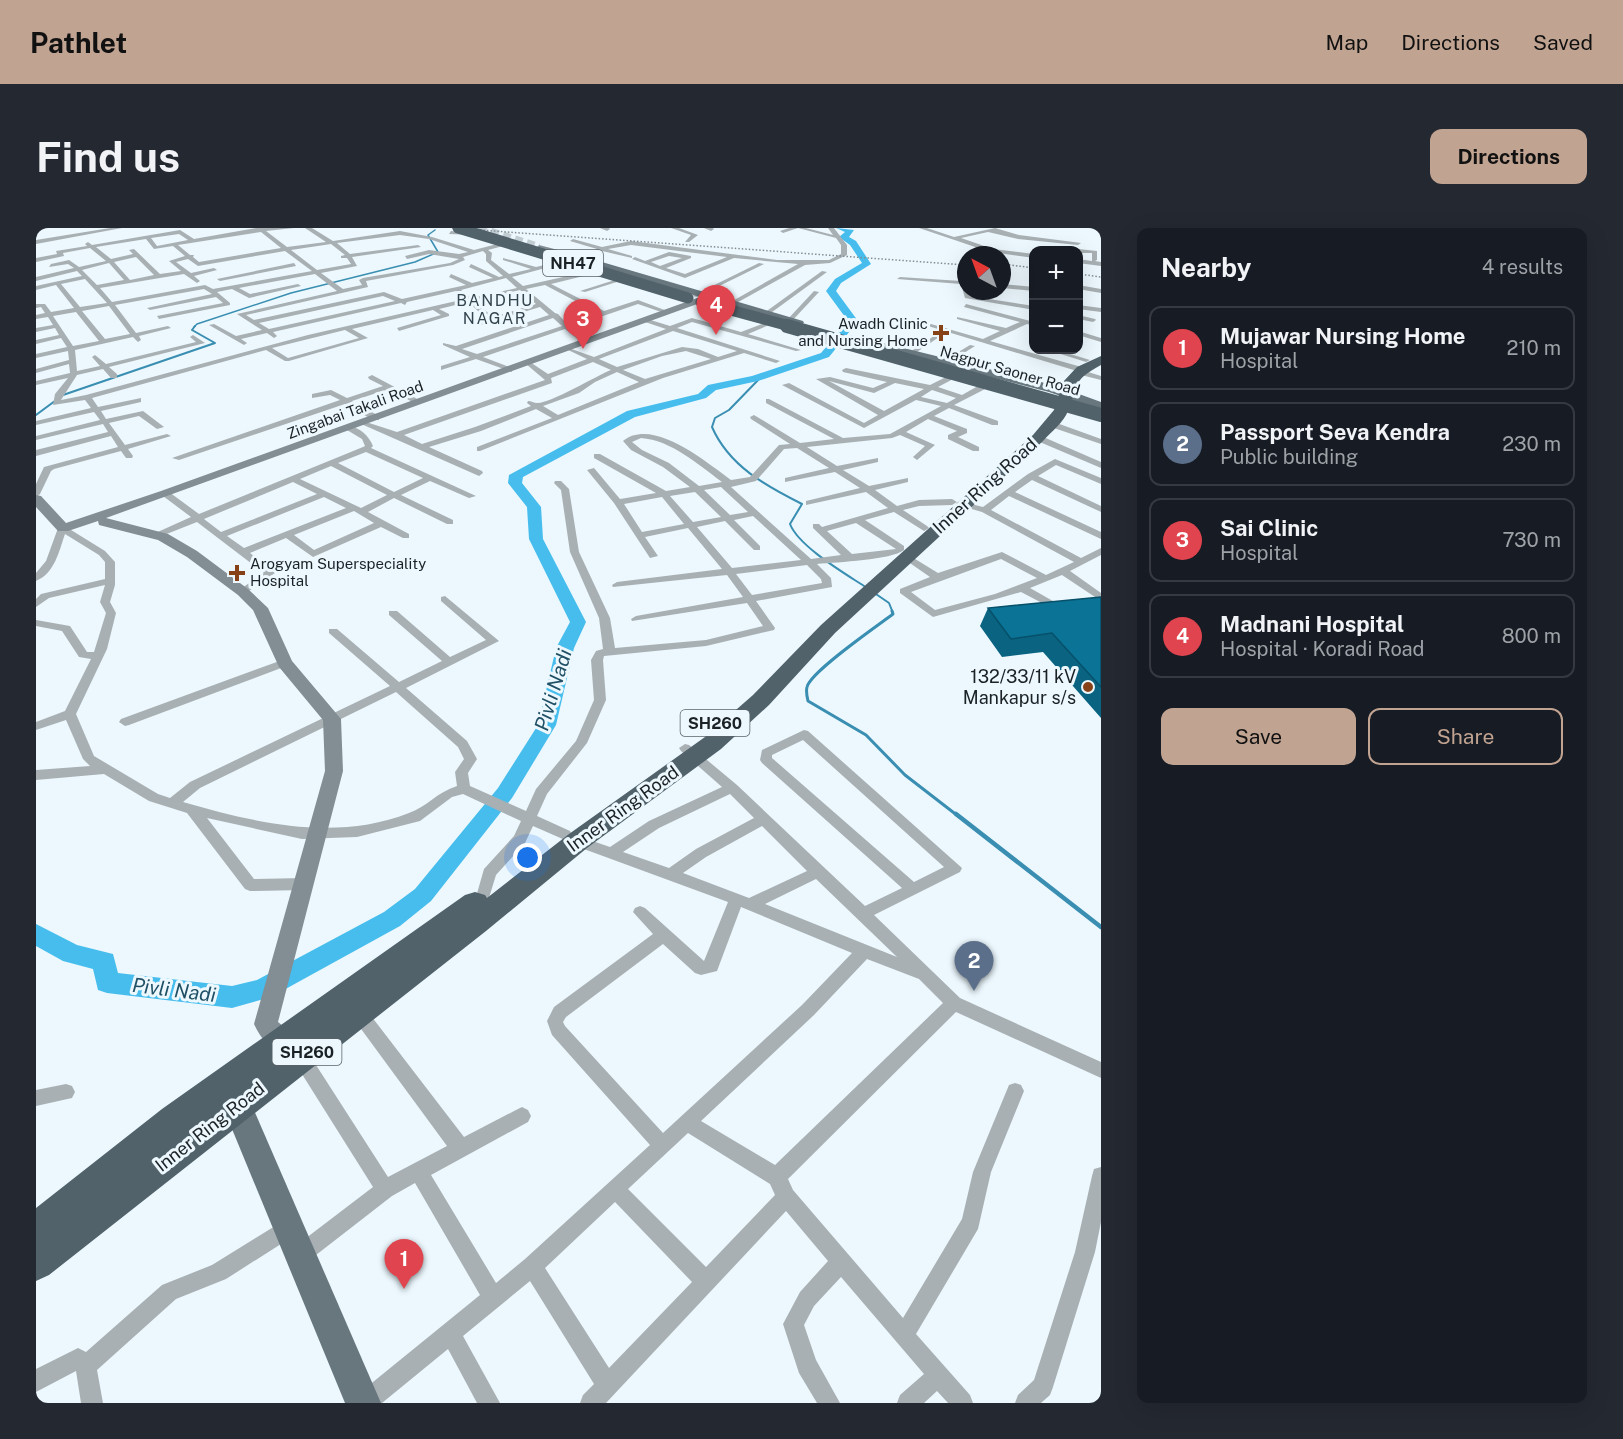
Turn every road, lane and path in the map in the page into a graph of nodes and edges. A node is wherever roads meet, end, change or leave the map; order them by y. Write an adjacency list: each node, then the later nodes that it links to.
1 (89, 228): 21 (street)
2 (119, 228): 21 (street)
3 (163, 228): 29 (street)
4 (225, 228): 25 (street)
5 (291, 228): 15 (street)
6 (308, 228): 28 (street)
7 (365, 228): 31 (street)
8 (466, 228): 162 (highway, Nagpur Saoner Road / NH47, bridge)
9 (674, 228): 47 (street)
10 (795, 228): 19 (street)
11 (800, 228): 34 (street)
12 (831, 228): 34 (street)
13 (922, 228): 35 (street)
14 (991, 228): 22 (street); 26 (street)
15 (260, 229): 25 (street); 30 (street)
16 (179, 230): 23 (street); 36 (street); 43 (street)
17 (454, 230): 53 (street); 162 (highway, Nagpur Saoner Road / NH47, bridge)
18 (399, 231): 31 (street); 38 (street); 68 (street)
19 (783, 231)
20 (62, 232): 32 (street)
21 (95, 232): 27 (street)
22 (976, 232): 26 (street); 35 (street); 41 (street); 51 (street)
23 (193, 233)
24 (344, 233): 37 (street)
25 (232, 234): 43 (street); 61 (street)
26 (1006, 234): 41 (street); 52 (street)
27 (77, 235): 32 (street); 42 (street)
28 (320, 235): 30 (street); 33 (street); 45 (street)
29 (114, 236): 42 (street); 49 (street)
30 (270, 236): 44 (street)
31 (373, 236): 37 (street)
32 (68, 237): 39 (street)
33 (311, 237)
34 (837, 237): 98 (street)
35 (950, 237): 51 (street)
36 (148, 238): 49 (street); 61 (street)
37 (350, 239): 45 (street)
38 (407, 239): 59 (street); 63 (street)
39 (38, 240): 72 (street)
40 (288, 240): 44 (street)
41 (993, 240): 50 (street); 51 (street); 56 (street)
42 (84, 241): 58 (street)
43 (193, 241): 61 (street)
44 (277, 241): 62 (street)
45 (331, 241): 62 (street); 63 (street)
46 (573, 241): 65 (street)
47 (687, 241)
48 (982, 241): 51 (street)
49 (121, 242): 58 (street); 74 (street)
50 (1004, 242)
51 (969, 243): 55 (street)
52 (1078, 243)
53 (505, 244): 64 (street); 92 (street)
54 (247, 246): 69 (street)
55 (977, 246)
56 (986, 246)
57 (1054, 246): 71 (street)
58 (92, 247): 72 (street); 88 (street)
59 (418, 247): 67 (street); 78 (street)
60 (539, 247): 82 (street)
61 (177, 248): 77 (street)
62 (286, 248): 69 (street); 75 (street)
63 (342, 249): 75 (street); 78 (street)
64 (484, 250): 68 (street); 123 (street)
65 (605, 250): 82 (street); 96 (street); 98 (street)
66 (1083, 251): 87 (street)
67 (429, 252): 79 (street); 84 (street)
68 (473, 252): 79 (street)
69 (255, 253): 77 (street)
70 (1011, 253): 71 (street)
71 (1014, 253): 76 (street)
72 (60, 254): 86 (street); 90 (street)
73 (200, 254): 77 (street)
74 (137, 255): 88 (street); 119 (street)
75 (295, 255): 80 (street); 94 (street)
76 (1029, 255)
77 (188, 256): 120 (street)
78 (349, 256): 81 (street); 100 (street)
79 (459, 256): 118 (street)
80 (284, 257)
81 (338, 258)
82 (578, 258): 92 (main road); 124 (main road)
83 (731, 258): 104 (street)
84 (394, 259)
85 (505, 259): 109 (street)
86 (36, 260)
87 (1094, 260)
88 (110, 261): 105 (street); 131 (street)
89 (263, 261): 107 (street)
90 (69, 262): 102 (street); 105 (street)
91 (316, 262): 94 (street)
92 (561, 262): 109 (street); 112 (main road)
93 (1083, 262): 99 (street)
94 (305, 263): 107 (street); 111 (street)
95 (363, 263): 100 (street)
96 (644, 263): 104 (street); 104 (street)
97 (761, 264): 162 (street)
98 (803, 264): 173 (street)
99 (1101, 264)
100 (355, 265): 103 (street)
101 (471, 266): 126 (street)
102 (47, 267)
103 (341, 267): 111 (street); 117 (street)
104 (661, 268): 124 (street)
105 (78, 269): 125 (street); 127 (street)
106 (220, 269): 110 (street)
107 (274, 269): 121 (street); 128 (street)
108 (382, 269): 115 (street)
109 (536, 269): 123 (street); 129 (street)
110 (209, 271): 120 (street); 128 (street)
111 (315, 271): 121 (street); 153 (street)
112 (594, 272): 129 (street); 130 (main road)
113 (824, 272): 199 (street)
114 (901, 272): 139 (street)
115 (371, 273)
116 (932, 273): 139 (street)
117 (352, 274)
118 (388, 275): 133 (street); 153 (street)
119 (158, 276): 120 (street); 131 (street)
120 (190, 276): 132 (street); 149 (street)
121 (285, 276): 141 (street); 145 (street)
122 (451, 276): 138 (street)
123 (507, 276): 126 (street); 147 (street)
124 (639, 276): 162 (main road)
125 (87, 277): 135 (street); 140 (street)
126 (497, 278): 134 (street)
127 (36, 279)
128 (220, 279): 141 (street)
129 (568, 279): 136 (street)
130 (620, 280): 151 (street); 162 (main road)
131 (128, 281): 140 (street)
132 (183, 282)
133 (396, 282)
134 (484, 282): 138 (street); 158 (street)
135 (57, 283): 143 (street); 183 (street)
136 (547, 284): 147 (street); 190 (street)
137 (957, 284): 139 (street)
138 (471, 285): 146 (street)
139 (934, 285)
140 (96, 287): 157 (street)
141 (233, 287): 145 (street); 149 (street)
142 (1011, 287): 148 (street)
143 (36, 288)
144 (1083, 288): 152 (street)
145 (302, 289): 160 (street)
146 (457, 289): 150 (street); 164 (street)
147 (525, 289): 158 (street); 172 (street)
148 (1029, 289)
149 (211, 291): 163 (street); 180 (street); 195 (street)
150 (435, 291): 161 (street); 176 (street)
151 (583, 291)
152 (1101, 291)
153 (339, 292): 160 (street); 169 (street)
154 (816, 292): 204 (street)
155 (116, 293): 157 (street)
156 (411, 293): 161 (street)
157 (104, 295): 171 (street)
158 (498, 295): 164 (street); 165 (street)
159 (36, 296): 175 (street)
160 (316, 297): 205 (street)
161 (420, 297): 170 (street)
162 (698, 298): 173 (main road); 188 (street, Zingabai Takali Road); 199 (main road); 312 (highway, Nagpur Saoner Road / NH47, bridge)
163 (140, 299): 171 (street); 180 (street)
164 (471, 300): 176 (street); 198 (street)
165 (504, 300)
166 (967, 300): 178 (street)
167 (984, 300): 174 (street)
168 (1004, 300): 174 (street)
169 (350, 301): 170 (street); 184 (street); 205 (street)
170 (402, 302): 184 (street); 186 (street)
171 (110, 304): 183 (street); 220 (street)
172 (542, 304): 187 (street); 193 (street)
173 (731, 304): 199 (main road)
174 (1006, 304): 179 (street); 191 (street)
175 (40, 306): 192 (street)
176 (443, 306): 181 (street)
177 (510, 306): 187 (street)
178 (966, 306): 191 (street); 196 (street)
179 (1029, 307)
180 (150, 308): 195 (street)
181 (433, 308): 186 (street); 203 (street)
182 (1083, 308): 185 (street)
183 (79, 309): 192 (street); 232 (street)
184 (363, 309): 200 (street); 217 (street)
185 (1101, 310)
186 (420, 311): 189 (street)
187 (515, 311): 198 (street)
188 (667, 312): 190 (street); 201 (street, Zingabai Takali Road)
189 (408, 314): 200 (street); 203 (street)
190 (604, 314): 211 (street)
191 (994, 314): 206 (street)
192 (49, 315): 194 (street); 210 (street)
193 (556, 315): 211 (street); 247 (street)
194 (36, 317)
195 (159, 317): 220 (street)
196 (959, 318): 218 (street); 219 (street)
197 (1083, 318): 202 (street)
198 (491, 319): 208 (street)
199 (766, 319): 204 (main road); 222 (street); 252 (main road, bridge)
200 (378, 320): 213 (street)
201 (645, 320): 214 (street); 237 (street, Zingabai Takali Road)
202 (1093, 320)
203 (426, 321): 215 (street)
204 (789, 321): 252 (main road)
205 (253, 322): 217 (street)
206 (1029, 323)
207 (1029, 323): 219 (street)
208 (477, 324)
209 (212, 325): 228 (street)
210 (56, 326): 216 (street); 225 (street)
211 (568, 326): 237 (street); 262 (street)
212 (931, 326): 218 (street)
213 (346, 328): 221 (street); 243 (street)
214 (672, 328): 222 (street); 227 (street); 234 (street)
215 (399, 329)
216 (36, 330)
217 (268, 331): 228 (street); 238 (street)
218 (950, 331): 230 (street)
219 (1008, 331): 230 (street)
220 (134, 334): 232 (street); 236 (street)
221 (318, 334): 233 (street); 243 (street)
222 (740, 334): 234 (street); 242 (street)
223 (939, 335): 256 (street)
224 (1083, 335): 231 (street)
225 (63, 336): 235 (street); 245 (street)
226 (193, 337): 260 (street)
227 (650, 337): 229 (street); 263 (street)
228 (236, 338): 253 (street)
229 (661, 340)
230 (986, 340): 268 (street)
231 (1101, 340)
232 (103, 341): 245 (street)
233 (293, 341): 238 (street); 255 (street)
234 (713, 341): 254 (street)
235 (36, 342)
236 (139, 342)
237 (585, 342): 248 (street, Zingabai Takali Road)
238 (285, 343): 246 (street)
239 (165, 344): 260 (street)
240 (445, 344): 247 (street)
241 (673, 344): 249 (street)
242 (772, 344): 251 (street); 254 (street)
243 (341, 346): 255 (street)
244 (972, 346): 269 (street)
245 (71, 348): 259 (street); 266 (street)
246 (267, 348): 253 (street); 255 (street)
247 (457, 348): 262 (street)
248 (568, 348): 263 (street); 270 (street, Zingabai Takali Road)
249 (684, 348): 265 (street); 275 (street)
250 (128, 350): 264 (street)
251 (798, 350)
252 (881, 350): 256 (main road); 279 (main road)
253 (256, 351): 297 (street)
254 (747, 352): 265 (street); 267 (street)
255 (316, 353)
256 (912, 353): 269 (main road)
257 (1064, 354): 268 (street)
258 (216, 355): 260 (street)
259 (36, 356)
260 (181, 356): 264 (street)
261 (95, 357): 272 (street)
262 (478, 357): 273 (street); 274 (street)
263 (593, 358): 275 (street); 282 (street)
264 (139, 359): 271 (street); 272 (street)
265 (718, 359): 285 (street)
266 (73, 361): 277 (street); 278 (street)
267 (776, 361)
268 (1088, 361): 283 (street); 296 (highway, Inner Ring Road / SH260)
269 (946, 362): 296 (main road)
270 (528, 363): 274 (street, Zingabai Takali Road); 282 (street)
271 (147, 365)
272 (105, 367): 278 (street); 280 (street)
273 (444, 368)
274 (509, 370): 304 (street, Zingabai Takali Road)
275 (617, 370): 285 (street); 305 (street)
276 (846, 370): 284 (street)
277 (36, 371)
278 (74, 374): 286 (street); 297 (street)
279 (954, 375): 287 (main road); 290 (street)
280 (114, 376)
281 (372, 377): 288 (street)
282 (547, 377): 294 (street)
283 (1101, 378)
284 (894, 381): 290 (street); 292 (street)
285 (645, 382): 316 (street)
286 (36, 383)
287 (988, 384): 296 (main road); 299 (street)
288 (390, 386): 302 (street); 304 (street)
289 (786, 386): 311 (street)
290 (933, 388): 298 (street); 299 (street)
291 (349, 389): 293 (street)
292 (874, 391): 301 (street); 301 (street)
293 (335, 393): 295 (street); 302 (street)
294 (514, 393): 305 (street); 309 (street)
295 (315, 396)
296 (1051, 396): 307 (main road); 312 (main road); 324 (highway, Inner Ring Road / SH260); 374 (highway, Inner Ring Road / SH260)
297 (87, 397): 308 (street)
298 (917, 398): 306 (street); 311 (street)
299 (962, 398): 306 (street)
300 (138, 400): 308 (street)
301 (855, 400): 311 (street)
302 (345, 401): 315 (street); 346 (street)
303 (769, 401): 310 (street)
304 (419, 402): 315 (street, Zingabai Takali Road)
305 (536, 405): 316 (street); 323 (street)
306 (949, 406): 314 (street); 322 (street)
307 (1101, 406)
308 (96, 409): 318 (street); 320 (street)
309 (454, 415): 323 (street); 330 (street)
310 (794, 415): 317 (street); 334 (street)
311 (885, 415)
312 (1101, 416)
313 (754, 417): 325 (street)
314 (928, 417): 328 (street); 340 (street)
315 (376, 418): 321 (street, Zingabai Takali Road)
316 (558, 418): 339 (street)
317 (785, 418)
318 (105, 422): 326 (street); 329 (street); 332 (street)
319 (777, 422): 325 (street)
320 (36, 423)
321 (363, 423): 327 (street, Zingabai Takali Road); 330 (street)
322 (995, 423)
323 (470, 424): 337 (street)
324 (1051, 424): 333 (highway, Inner Ring Road / SH260); 335 (street)
325 (768, 425): 336 (street)
326 (160, 427)
327 (350, 428): 338 (street); 366 (street, Zingabai Takali Road)
328 (900, 432): 334 (street); 345 (street)
329 (112, 433): 341 (street); 342 (street)
330 (398, 435): 337 (street)
331 (167, 436): 341 (street)
332 (36, 438)
333 (1038, 438): 348 (street); 374 (highway, Inner Ring Road / SH260)
334 (839, 439): 336 (street)
335 (1101, 442)
336 (799, 445): 351 (street); 362 (street)
337 (421, 447): 354 (street)
338 (366, 449): 349 (street); 356 (street)
339 (480, 449)
340 (976, 449)
341 (127, 452): 370 (street)
342 (36, 453)
343 (1101, 455): 348 (street)
344 (597, 456): 368 (street)
345 (917, 457)
346 (176, 458)
347 (875, 460): 351 (street)
348 (1090, 460): 350 (street); 352 (street)
349 (331, 464): 357 (street); 369 (street)
350 (1101, 465)
351 (835, 469): 358 (street); 364 (street)
352 (1074, 469): 355 (street); 360 (street)
353 (591, 470): 372 (street)
354 (479, 473)
355 (1031, 476): 365 (street); 376 (street)
356 (429, 478): 369 (street); 371 (street)
357 (293, 479): 367 (street); 380 (street)
358 (788, 480)
359 (905, 480): 364 (street)
360 (1101, 481)
361 (558, 483): 421 (street)
362 (728, 485): 363 (street); 363 (street); 379 (street)
363 (697, 489): 368 (street); 381 (street)
364 (869, 490): 373 (street); 375 (street)
365 (1009, 493): 378 (street); 394 (street)
366 (166, 494): 380 (street); 383 (street, Zingabai Takali Road)
367 (324, 494): 377 (street); 390 (street)
368 (664, 494): 372 (street); 386 (street)
369 (394, 495): 377 (street); 384 (street)
370 (36, 496): 387 (street)
371 (472, 496)
372 (618, 502): 392 (street)
373 (809, 503)
374 (958, 504): 375 (street); 378 (street); 388 (highway, Inner Ring Road / SH260); 397 (highway, Inner Ring Road / SH260)
375 (895, 509): 382 (street); 388 (street)
376 (1101, 509)
377 (358, 510): 385 (street); 391 (street)
378 (985, 510): 402 (street)
379 (755, 513): 381 (street); 401 (street)
380 (197, 518): 389 (street); 390 (street)
381 (725, 518): 386 (street); 395 (street)
382 (856, 519): 397 (street); 400 (street)
383 (99, 520): 387 (street, Zingabai Takali Road); 389 (street); 424 (street)
384 (450, 522)
385 (381, 523): 391 (street); 393 (street)
386 (690, 525): 392 (street); 403 (street)
387 (63, 528): 406 (street); 408 (street)
388 (924, 528): 397 (highway, Inner Ring Road / SH260)
389 (156, 535): 411 (street)
390 (221, 535): 396 (street)
391 (287, 535): 396 (street)
392 (639, 535): 399 (street)
393 (406, 536)
394 (1101, 536)
395 (757, 548)
396 (243, 552): 411 (street)
397 (902, 552): 400 (street); 405 (street); 430 (highway, Inner Ring Road / SH260)
398 (1100, 553): 402 (street)
399 (653, 556)
400 (845, 559): 401 (street)
401 (809, 562): 403 (street); 414 (street)
402 (1082, 562): 404 (street)
403 (730, 572): 409 (street); 414 (street)
404 (1064, 572): 407 (street); 412 (street)
405 (937, 577): 407 (street); 410 (street)
406 (36, 578)
407 (1046, 579): 410 (street)
408 (110, 581): 415 (street); 422 (street)
409 (617, 585)
410 (1023, 589): 416 (street)
411 (243, 592): 424 (street)
412 (1101, 598)
413 (445, 599): 423 (street)
414 (750, 600): 418 (street); 421 (street)
415 (36, 604)
416 (1066, 612)
417 (393, 613): 423 (street)
418 (636, 619)
419 (36, 623): 422 (street)
420 (333, 631): 425 (street)
421 (609, 650): 437 (street)
422 (98, 656): 426 (street)
423 (449, 662): 425 (street)
424 (280, 665): 427 (street); 428 (street)
425 (397, 687): 427 (street); 434 (street)
426 (70, 714): 429 (street); 431 (street)
427 (329, 715): 435 (street); 439 (street)
428 (125, 722)
429 (36, 726)
430 (690, 752): 433 (street); 440 (highway, Inner Ring Road / SH260)
431 (105, 769): 432 (street); 435 (street)
432 (36, 775)
433 (732, 788): 438 (street); 441 (street)
434 (464, 789): 437 (street); 439 (street)
435 (171, 804): 436 (street)
436 (192, 809): 439 (street); 444 (street)
437 (527, 816): 440 (street); 446 (street)
438 (763, 819): 442 (street); 443 (street)
439 (319, 833): 444 (street)
440 (571, 838): 441 (street); 446 (highway, Inner Ring Road / SH260); 454 (highway, Inner Ring Road / SH260)
441 (611, 854): 443 (street)
442 (818, 872): 447 (street); 449 (street)
443 (670, 875): 447 (street)
444 (305, 884): 455 (street)
445 (913, 889): 445 (street); 449 (street)
446 (483, 897): 455 (highway, Inner Ring Road / SH260)
447 (743, 902): 450 (street); 451 (street)
448 (640, 912): 450 (street)
449 (862, 914): 452 (street)
450 (664, 935): 463 (street)
451 (864, 951): 452 (street); 462 (street)
452 (926, 976): 453 (street)
453 (954, 1003): 456 (street); 467 (street)
454 (359, 1012): 455 (highway, Inner Ring Road / SH260); 464 (street)
455 (284, 1041): 459 (highway, Inner Ring Road / SH260); 468 (street)
456 (1101, 1070)
457 (1015, 1090): 479 (street)
458 (66, 1092): 460 (street)
459 (233, 1094): 471 (highway, Inner Ring Road / SH260); 472 (main road); 473 (highway, Inner Ring Road / SH260)
460 (36, 1098)
461 (522, 1116): 464 (street)
462 (687, 1122): 463 (street); 467 (street)
463 (662, 1145): 469 (street)
464 (461, 1149): 465 (street)
465 (418, 1171): 468 (street); 477 (street)
466 (1101, 1176): 491 (street)
467 (777, 1177): 470 (street)
468 (385, 1189): 472 (street)
469 (615, 1189): 475 (street); 476 (street)
470 (786, 1197): 474 (street); 476 (street)
471 (36, 1231)
472 (294, 1241): 480 (street); 485 (main road)
473 (36, 1262)
474 (842, 1262): 479 (street); 488 (street)
475 (532, 1266): 477 (street); 483 (street)
476 (706, 1282): 483 (street)
477 (494, 1299): 478 (street)
478 (451, 1334): 485 (street); 486 (street)
479 (904, 1335): 481 (street)
480 (86, 1366): 482 (street); 484 (street)
481 (939, 1375): 489 (street); 490 (street)
482 (36, 1382)
483 (607, 1385): 487 (street)
484 (92, 1403)
485 (364, 1403)
486 (489, 1403)
487 (591, 1403)
488 (830, 1403)
489 (908, 1403)
490 (962, 1403)
491 (1026, 1403)

